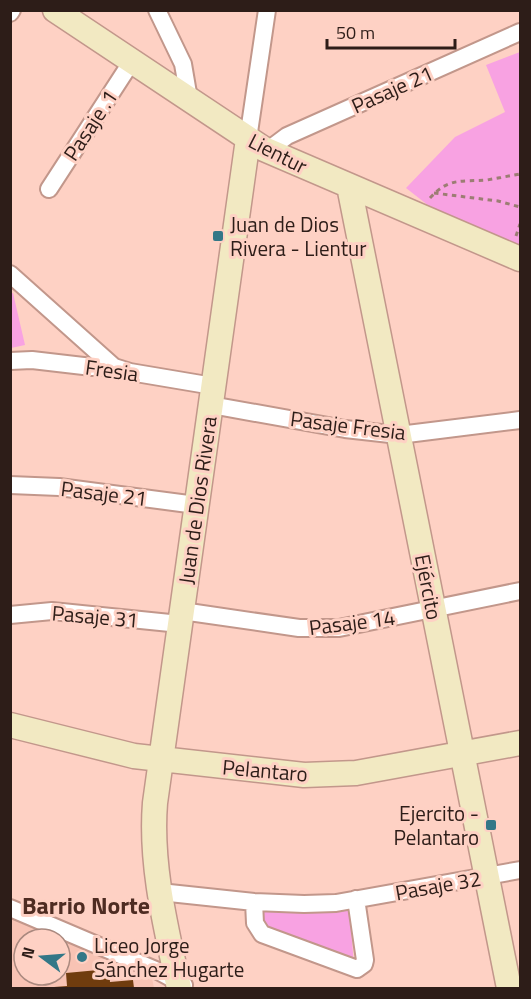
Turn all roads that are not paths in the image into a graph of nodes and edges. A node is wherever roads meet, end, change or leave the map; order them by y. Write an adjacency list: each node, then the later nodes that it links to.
1 (55, 10): 5 (main road, Lientur)
2 (157, 10): 6 (street)
3 (267, 10): 7 (street, Juan de Dios Rivera)
4 (520, 32): 7 (street, Pasaje 21)
5 (132, 61): 6 (main road, Lientur); 9 (street, Pasaje .1)
6 (189, 99): 7 (main road, Lientur)
7 (258, 145): 8 (main road, Lientur); 14 (main road, Juan de Dios Rivera)
8 (349, 186): 10 (main road, Lientur); 16 (main road, Ejército)
9 (49, 189)
10 (518, 247)
11 (10, 274): 13 (street)
12 (10, 361): 13 (street, Fresia)
13 (114, 367): 14 (street, Fresia)
14 (212, 396): 16 (street, Pasaje Fresia); 18 (main road, Juan de Dios Rivera)
15 (520, 420): 16 (street, Pasaje Fresia)
16 (399, 435): 20 (main road, Ejército)
17 (10, 485): 18 (street, Pasaje 21)
18 (196, 506): 22 (main road, Juan de Dios Rivera)
19 (520, 591): 20 (street, Pasaje 14)
20 (434, 610): 22 (street, Pasaje 14); 25 (main road, Ejército)
21 (10, 615): 22 (street, Pasaje 31)
22 (181, 618): 26 (main road, Juan de Dios Rivera)
23 (10, 725): 26 (main road, Pelantaro)
24 (520, 743): 25 (main road, Pelantaro)
25 (462, 754): 26 (main road, Pelantaro); 28 (main road, Ejército)
26 (161, 760): 29 (main road, Juan de Dios Rivera)
27 (520, 870): 28 (street, Pasaje 32)
28 (487, 876): 30 (street, Pasaje 32); 34 (main road, Ejército)
29 (160, 892): 31 (street, Pasaje 32); 33 (main road, Juan de Dios Rivera)
30 (356, 899): 31 (street, Pasaje 32); 31 (street)
31 (254, 902)
32 (10, 908): 33 (street)
33 (182, 986)
34 (509, 988)

